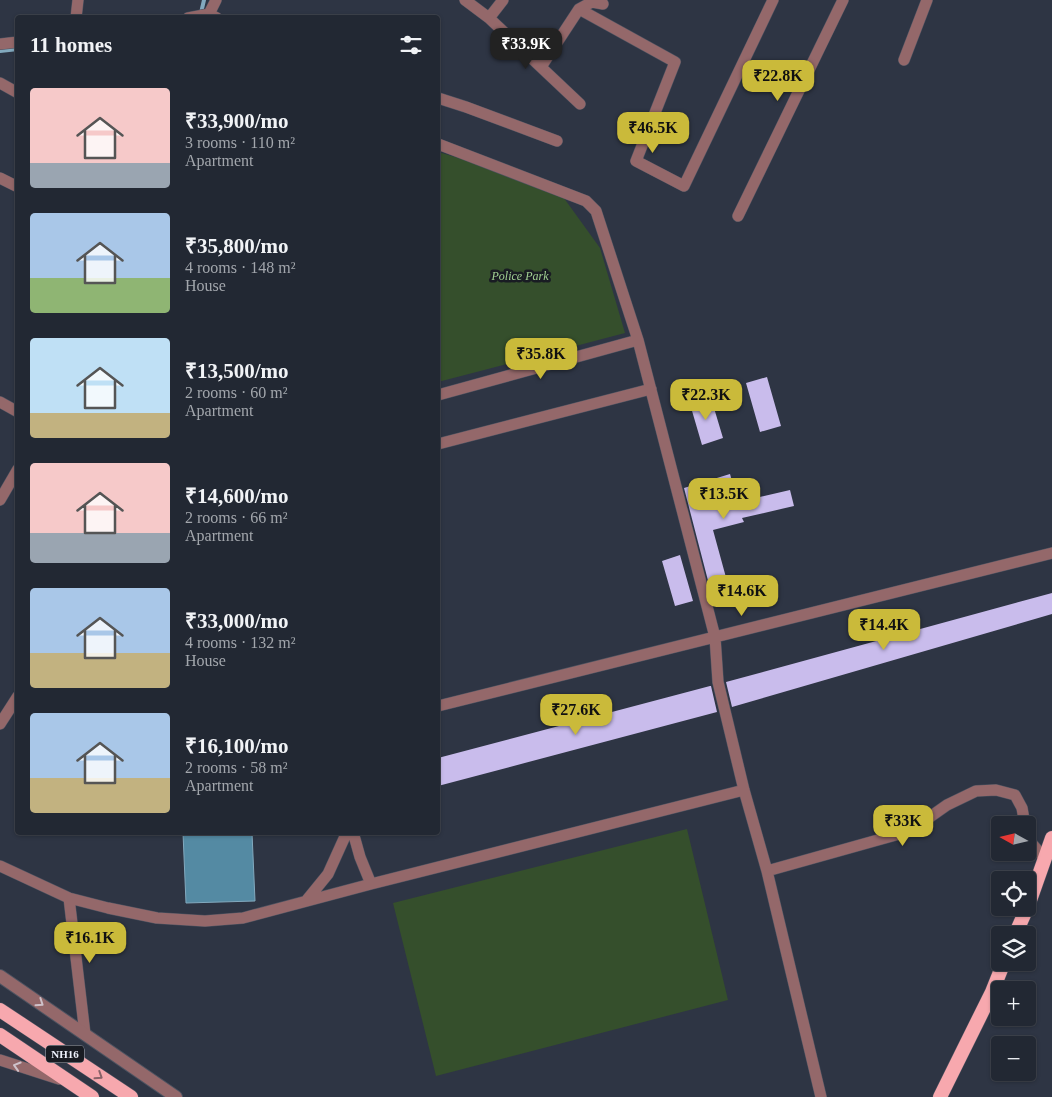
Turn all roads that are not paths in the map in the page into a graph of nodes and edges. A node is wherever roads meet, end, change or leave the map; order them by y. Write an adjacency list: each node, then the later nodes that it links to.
1 (78, 0): 10 (street)
2 (216, 0): 11 (street)
3 (465, 0): 12 (street)
4 (503, 0): 12 (street)
5 (773, 0): 9 (street)
6 (842, 0): 25 (street)
7 (927, 0): 15 (street)
8 (603, 4): 9 (street)
9 (579, 9): 16 (street)
10 (76, 15)
11 (213, 15)
12 (489, 18): 16 (street)
13 (15, 42): 14 (street)
14 (0, 44)
15 (904, 60)
16 (541, 67): 20 (street)
17 (0, 82): 18 (street)
18 (15, 91)
19 (440, 99): 21 (street)
20 (580, 104)
21 (557, 141)
22 (440, 145): 26 (street)
23 (0, 178): 24 (street)
24 (15, 186)
25 (738, 216)
26 (638, 340): 27 (street); 28 (street)
27 (650, 389): 31 (street); 35 (street)
28 (440, 394)
29 (0, 402): 30 (street)
30 (15, 410)
31 (440, 443)
32 (15, 474): 33 (street)
33 (0, 500)
34 (1052, 553): 35 (street)
35 (716, 637): 37 (street); 39 (street)
36 (15, 701): 38 (street)
37 (440, 706)
38 (0, 724)
39 (744, 790): 47 (street); 49 (street)
40 (1023, 816): 47 (street)
41 (346, 835): 51 (street)
42 (355, 835): 49 (street)
43 (1052, 838): 45 (highway)
44 (1036, 847): 45 (street)
45 (1045, 858): 48 (highway)
46 (0, 866): 50 (street)
47 (767, 872): 62 (street)
48 (1036, 882)
49 (371, 884): 51 (street)
50 (69, 898): 51 (street); 55 (street)
51 (306, 901)
52 (1000, 971): 63 (highway)
53 (0, 976): 55 (street, one-way to 55)
54 (0, 1010): 60 (highway, NH16, one-way to 60)
55 (85, 1034): 61 (street)
56 (0, 1036): 58 (highway, NH16)
57 (0, 1060): 58 (street, one-way to 57)
58 (68, 1081): 59 (highway, NH16)
59 (89, 1095)
60 (131, 1097)
61 (176, 1097)
62 (821, 1097)
63 (940, 1097)

